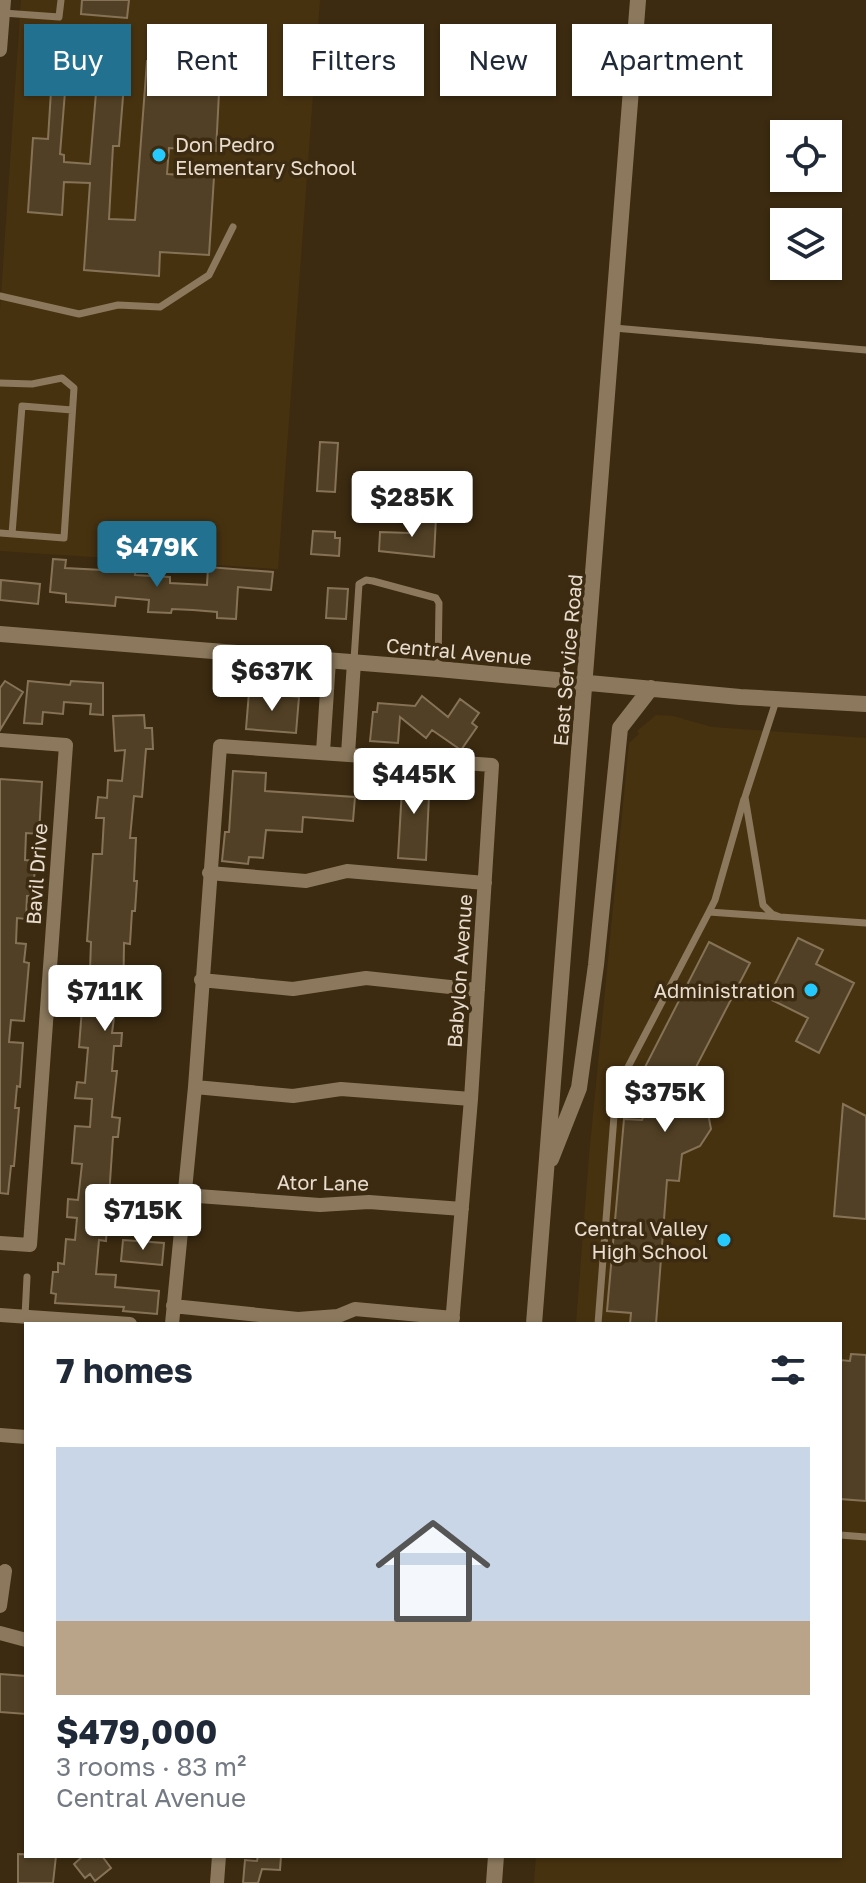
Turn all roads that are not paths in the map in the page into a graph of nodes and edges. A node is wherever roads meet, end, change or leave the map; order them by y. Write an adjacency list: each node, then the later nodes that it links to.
1 (61, 0): 3 (lane)
2 (638, 0): 7 (street, East Service Road)
3 (3, 6): 4 (street)
4 (0, 50)
5 (233, 227): 6 (lane)
6 (0, 296)
7 (614, 328): 8 (lane); 17 (street, East Service Road)
8 (866, 350)
9 (0, 383): 10 (lane)
10 (72, 410): 12 (lane); 12 (lane)
11 (0, 533): 12 (lane)
12 (12, 534)
13 (0, 634): 14 (street, Central Avenue)
14 (329, 660): 15 (street, Central Avenue); 22 (street)
15 (354, 662): 16 (street, Central Avenue); 16 (lane); 23 (street)
16 (438, 669): 17 (street, Central Avenue)
17 (585, 683): 18 (street, Central Avenue); 34 (street, East Service Road)
18 (651, 688): 19 (street, Central Avenue); 34 (street)
19 (777, 699): 20 (street, Central Avenue); 24 (lane)
20 (866, 704)
21 (0, 740): 37 (street, Bavil Drive)
22 (323, 752): 23 (street, Babylon Avenue); 25 (street, Babylon Avenue)
23 (348, 754): 26 (street, Babylon Avenue)
24 (745, 797): 27 (lane); 28 (lane)
25 (209, 873): 26 (street); 30 (street, Babylon Avenue)
26 (485, 883): 31 (street, Babylon Avenue)
27 (709, 912): 28 (lane); 46 (lane)
28 (780, 917): 29 (lane)
29 (866, 923)
30 (201, 980): 31 (street); 32 (street, Babylon Avenue)
31 (478, 990): 33 (street, Babylon Avenue)
32 (195, 1087): 33 (street); 35 (street, Babylon Avenue)
33 (471, 1099): 36 (street, Babylon Avenue)
34 (545, 1176): 45 (street, East Service Road)
35 (184, 1195): 36 (street, Ator Lane); 39 (street, Babylon Avenue)
36 (462, 1209): 42 (street, Babylon Avenue)
37 (0, 1243)
38 (27, 1277): 41 (lane)
39 (173, 1306): 42 (street); 44 (street, Babylon Avenue)
40 (0, 1315): 41 (street)
41 (25, 1316): 43 (street)
42 (452, 1321)
43 (104, 1322)
44 (172, 1322)
45 (534, 1322)
46 (598, 1322)
47 (0, 1435): 48 (street)
48 (24, 1437)
49 (842, 1535): 50 (lane)
50 (866, 1537)
51 (5, 1571): 52 (street)
52 (0, 1606)
53 (0, 1633): 54 (street)
54 (24, 1639)
55 (219, 1858): 57 (street)
56 (496, 1858): 58 (street)
57 (217, 1883)
58 (494, 1883)

